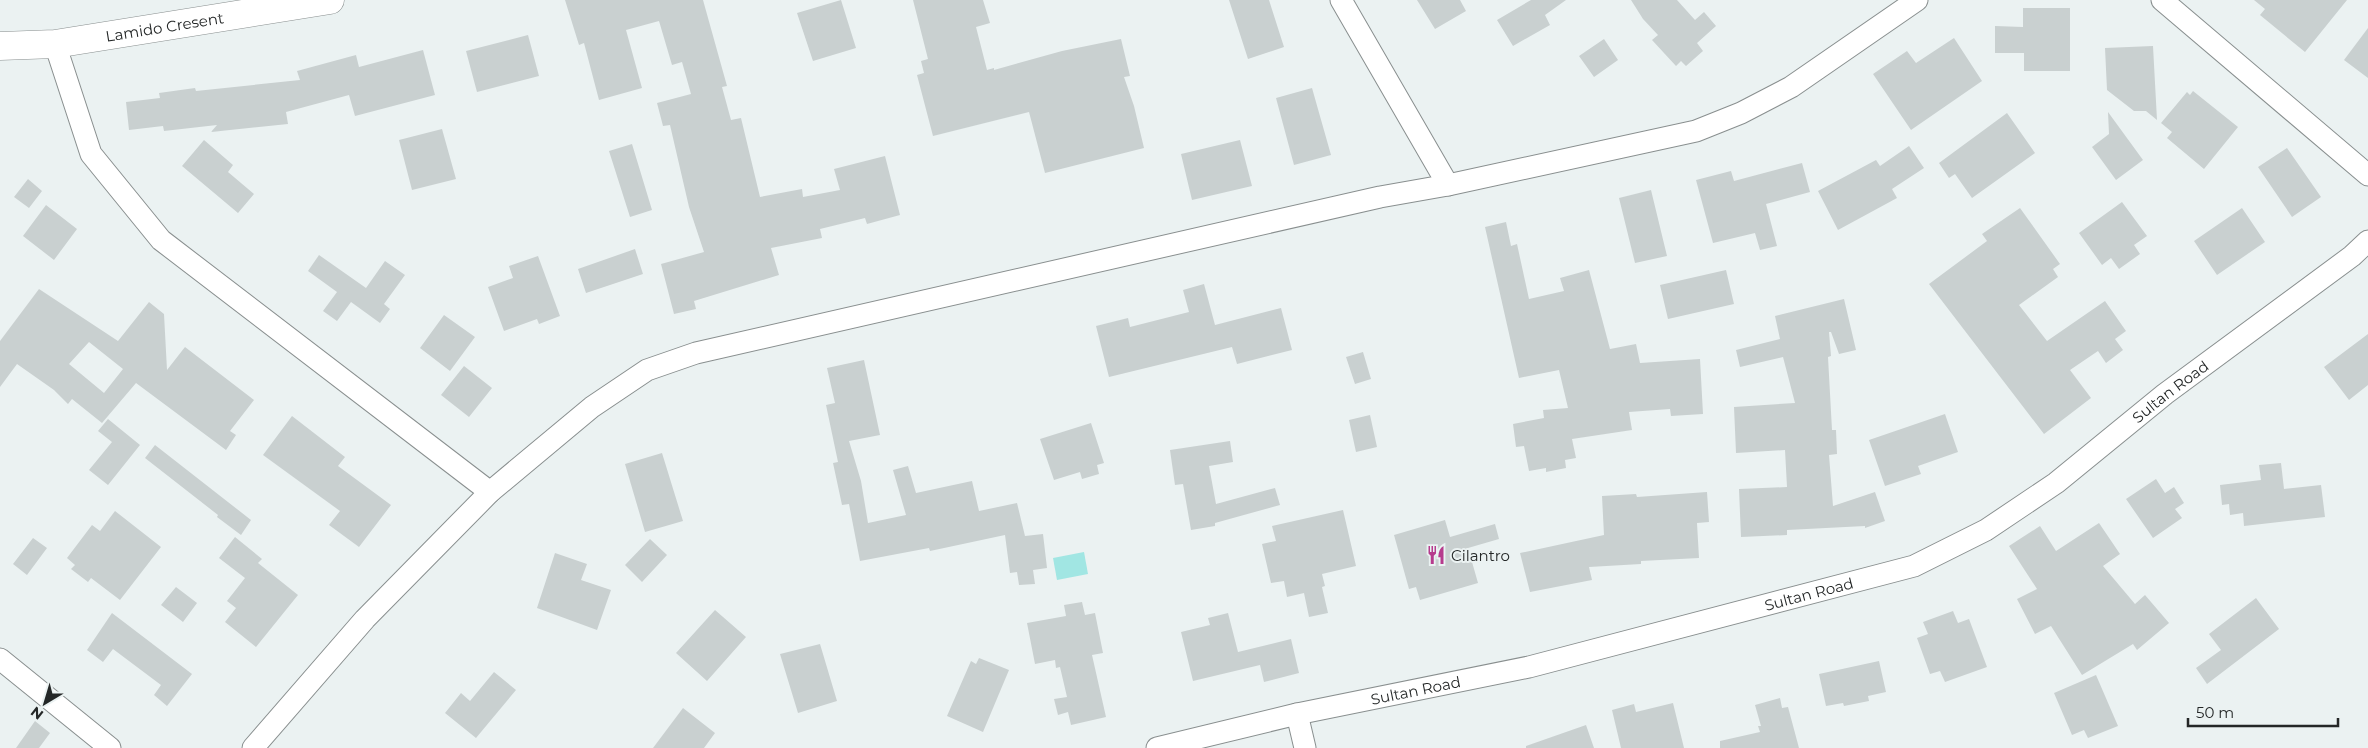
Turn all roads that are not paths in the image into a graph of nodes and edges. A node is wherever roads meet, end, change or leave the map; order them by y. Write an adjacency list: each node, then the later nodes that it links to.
1 (1341, 0): 8 (street)
2 (1917, 0): 8 (street)
3 (2162, 0): 7 (street)
4 (319, 1): 5 (street, Lamido Cresent)
5 (55, 44): 6 (street, Lamido Cresent); 10 (street)
6 (0, 46)
7 (2368, 175)
8 (1448, 185): 10 (street)
9 (2368, 241): 12 (street, Sultan Road)
10 (490, 492): 14 (street)
11 (0, 659): 13 (street)
12 (1297, 714): 15 (street, Sultan Road); 16 (street)
13 (110, 748)
14 (253, 748)
15 (1158, 748)
16 (1305, 748)

